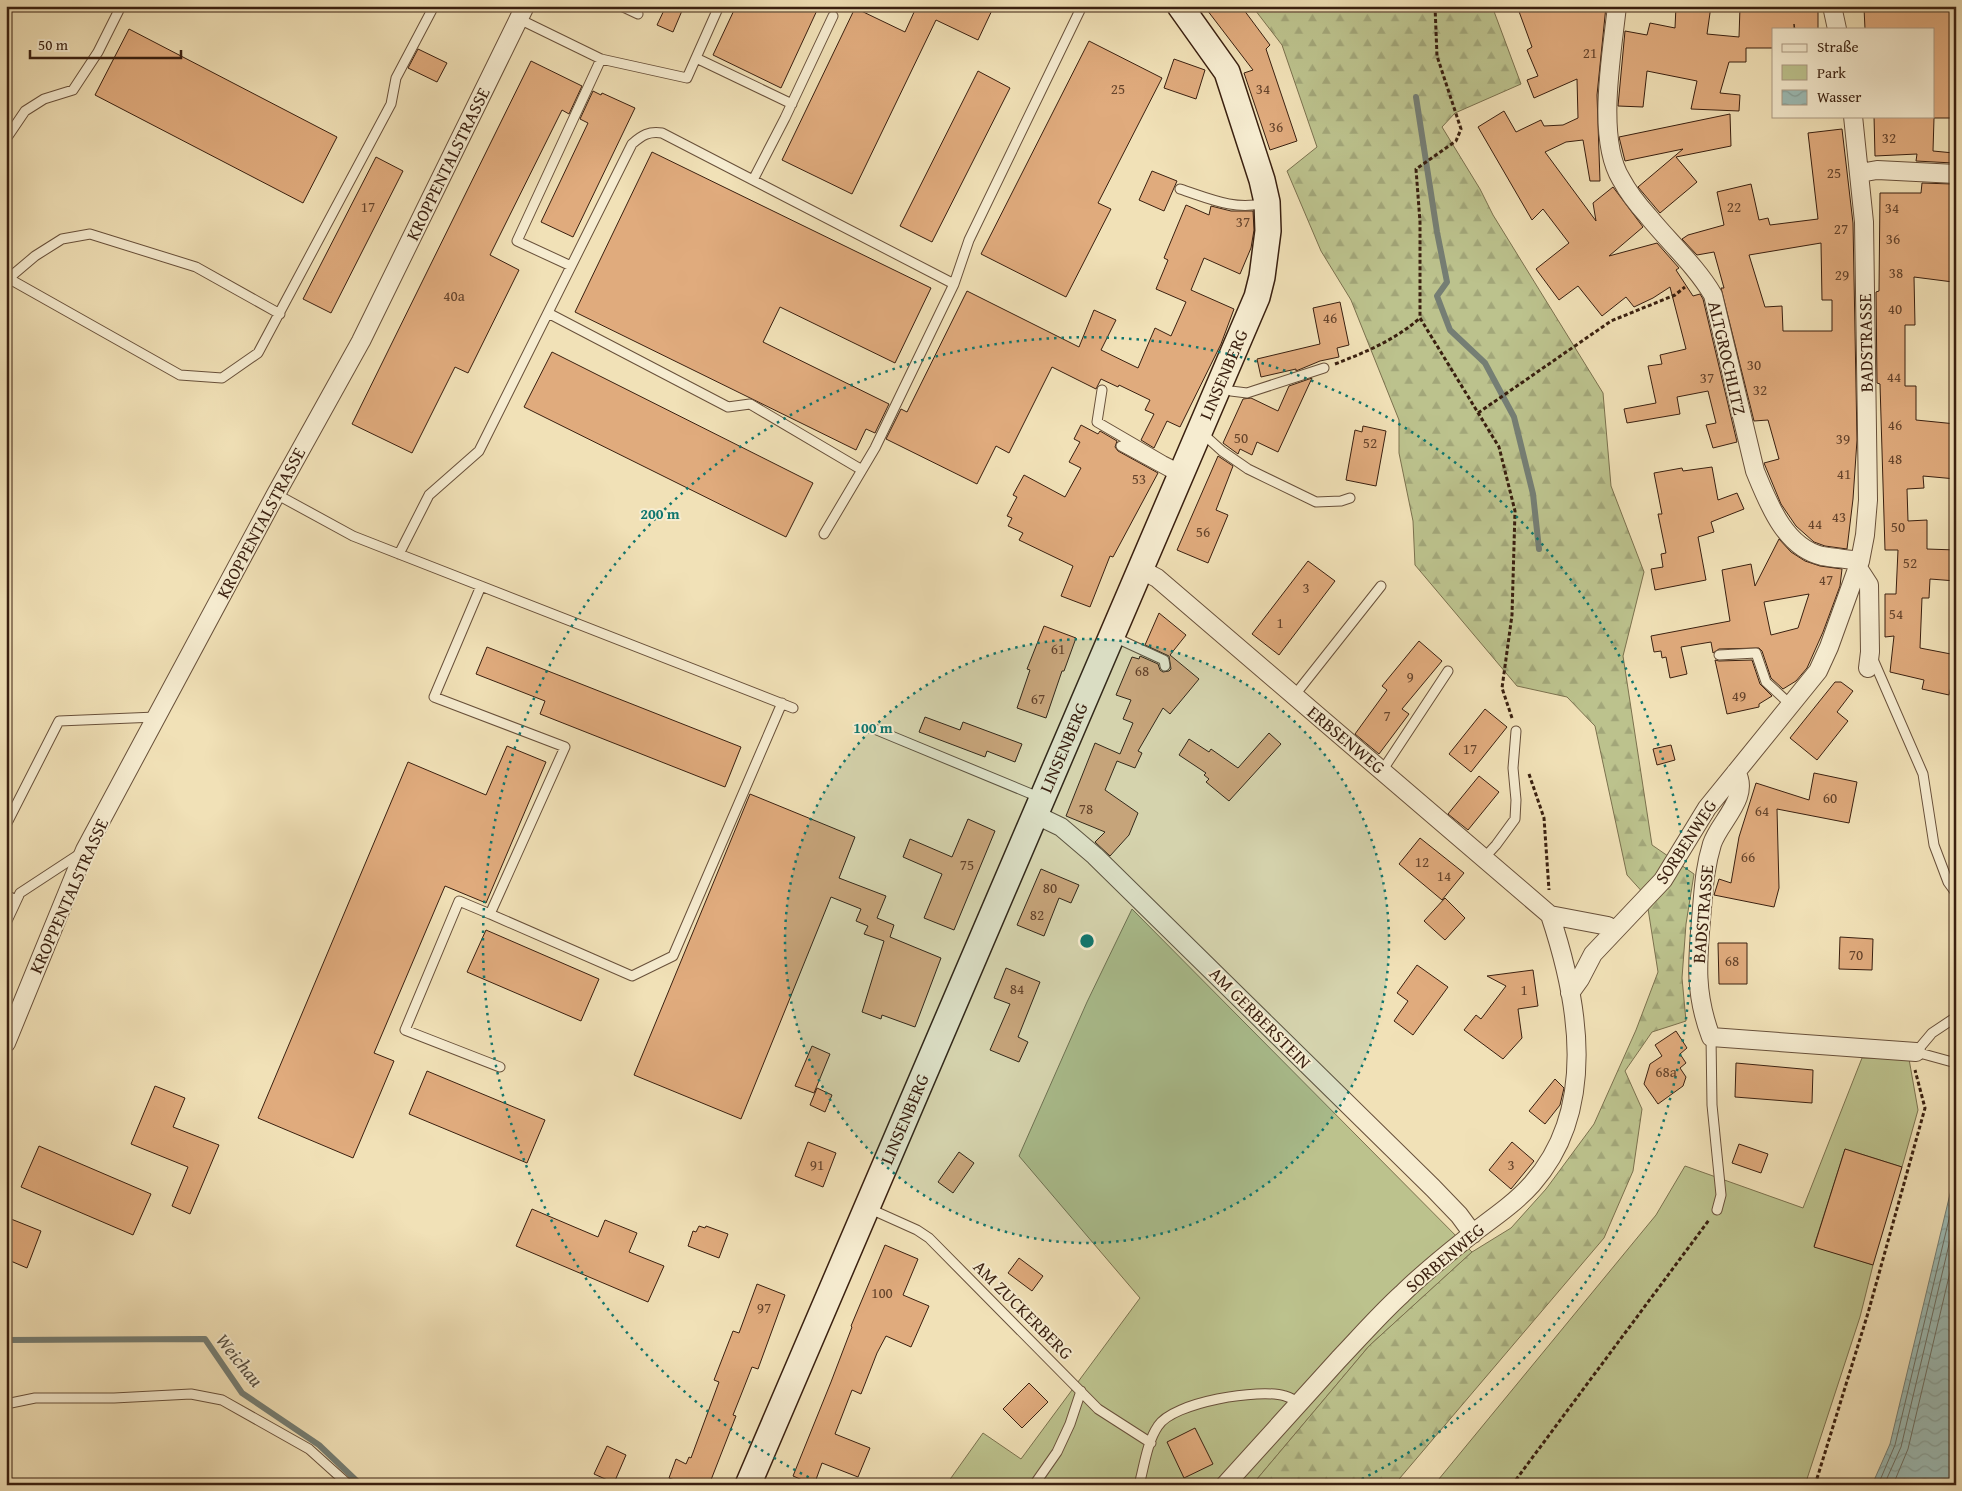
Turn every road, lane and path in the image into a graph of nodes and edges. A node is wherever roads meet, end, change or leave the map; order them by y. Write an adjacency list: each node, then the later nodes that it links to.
1 (121, 6): 18 (lane)
2 (434, 6): 29 (lane)
3 (621, 6): 11 (lane)
4 (719, 6): 14 (lane)
5 (1082, 6): 27 (lane)
6 (1180, 6): 23 (main road, LINSENBERG)
7 (1435, 6): 30 (path)
8 (1617, 6): 26 (street, ALTGROCHLITZ)
9 (1832, 6): 13 (street)
10 (522, 12): 15 (lane); 39 (street, KROPPENTALSTRASSE)
11 (638, 14)
12 (833, 16): 16 (lane)
13 (1837, 28)
14 (696, 58): 15 (lane); 16 (lane)
15 (601, 59): 24 (lane)
16 (792, 104): 21 (lane)
17 (1853, 118): 19 (street, BADSTRASSE)
18 (6, 139)
19 (1860, 173): 20 (street); 43 (street, BADSTRASSE)
20 (1956, 174)
21 (752, 180): 24 (lane); 27 (lane)
22 (1180, 188): 23 (lane)
23 (1267, 202): 32 (main road, LINSENBERG)
24 (571, 266): 28 (lane)
25 (7, 277): 29 (lane); 29 (lane)
26 (1700, 277): 34 (path); 43 (street, ALTGROCHLITZ)
27 (954, 284): 37 (lane)
28 (548, 313): 37 (lane); 42 (lane)
29 (280, 314)
30 (1420, 318): 31 (path); 34 (path)
31 (1324, 368): 32 (lane)
32 (1219, 386): 35 (main road, LINSENBERG)
33 (1102, 390): 38 (lane)
34 (1478, 413): 58 (path)
35 (1200, 430): 38 (main road, LINSENBERG); 40 (lane)
36 (1121, 446): 38 (lane)
37 (862, 470): 41 (lane)
38 (1181, 474): 44 (main road, LINSENBERG)
39 (276, 494): 42 (lane); 56 (street, KROPPENTALSTRASSE)
40 (1350, 498)
41 (824, 534)
42 (399, 554): 45 (lane)
43 (1859, 565): 49 (street); 54 (street, BADSTRASSE)
44 (1140, 569): 47 (main road, LINSENBERG); 52 (street, ERBSENWEG)
45 (482, 586): 53 (lane); 69 (lane)
46 (1382, 586): 52 (lane)
47 (1111, 636): 50 (lane); 62 (main road, LINSENBERG)
48 (1719, 655): 54 (lane)
49 (1869, 660): 66 (lane)
50 (1166, 666)
51 (1448, 671): 59 (lane)
52 (1294, 696): 59 (street, ERBSENWEG)
53 (782, 703): 55 (lane); 69 (lane)
54 (1791, 704): 61 (street, BADSTRASSE)
55 (793, 708)
56 (156, 717): 63 (lane); 64 (street, KROPPENTALSTRASSE)
57 (872, 728): 62 (lane)
58 (1516, 731): 65 (lane)
59 (1382, 770): 65 (street, ERBSENWEG)
60 (1529, 772): 70 (path)
61 (1736, 772): 72 (street, SORBENWEG); 75 (street, BADSTRASSE)
62 (1039, 807): 80 (main road, LINSENBERG); 82 (street, AM GERBERSTEIN)
63 (7, 823)
64 (85, 850): 68 (lane); 76 (street, KROPPENTALSTRASSE)
65 (1484, 858): 70 (street, ERBSENWEG)
66 (1956, 893)
67 (6, 895): 68 (lane)
68 (16, 900): 71 (lane)
69 (490, 914): 79 (lane)
70 (1550, 915): 72 (street); 73 (street, SORBENWEG)
71 (6, 923)
72 (1613, 931): 73 (street, SORBENWEG)
73 (1570, 993): 82 (street, SORBENWEG)
74 (1956, 1017): 77 (lane)
75 (1710, 1037): 77 (street); 81 (lane)
76 (6, 1043)
77 (1916, 1052): 78 (lane); 93 (path)
78 (1956, 1062)
79 (500, 1067)
80 (867, 1208): 83 (lane, AM ZUCKERBERG); 88 (main road, LINSENBERG)
81 (1717, 1210): 92 (path)
82 (1473, 1234): 84 (street, SORBENWEG)
83 (1081, 1391): 86 (lane, AM ZUCKERBERG); 89 (lane)
84 (1299, 1403): 86 (lane); 91 (street, SORBENWEG)
85 (6, 1404): 87 (lane)
86 (1151, 1443): 90 (lane)
87 (348, 1485)
88 (748, 1485)
89 (1034, 1485)
90 (1139, 1485)
91 (1225, 1485)
92 (1512, 1485)
93 (1815, 1485)

